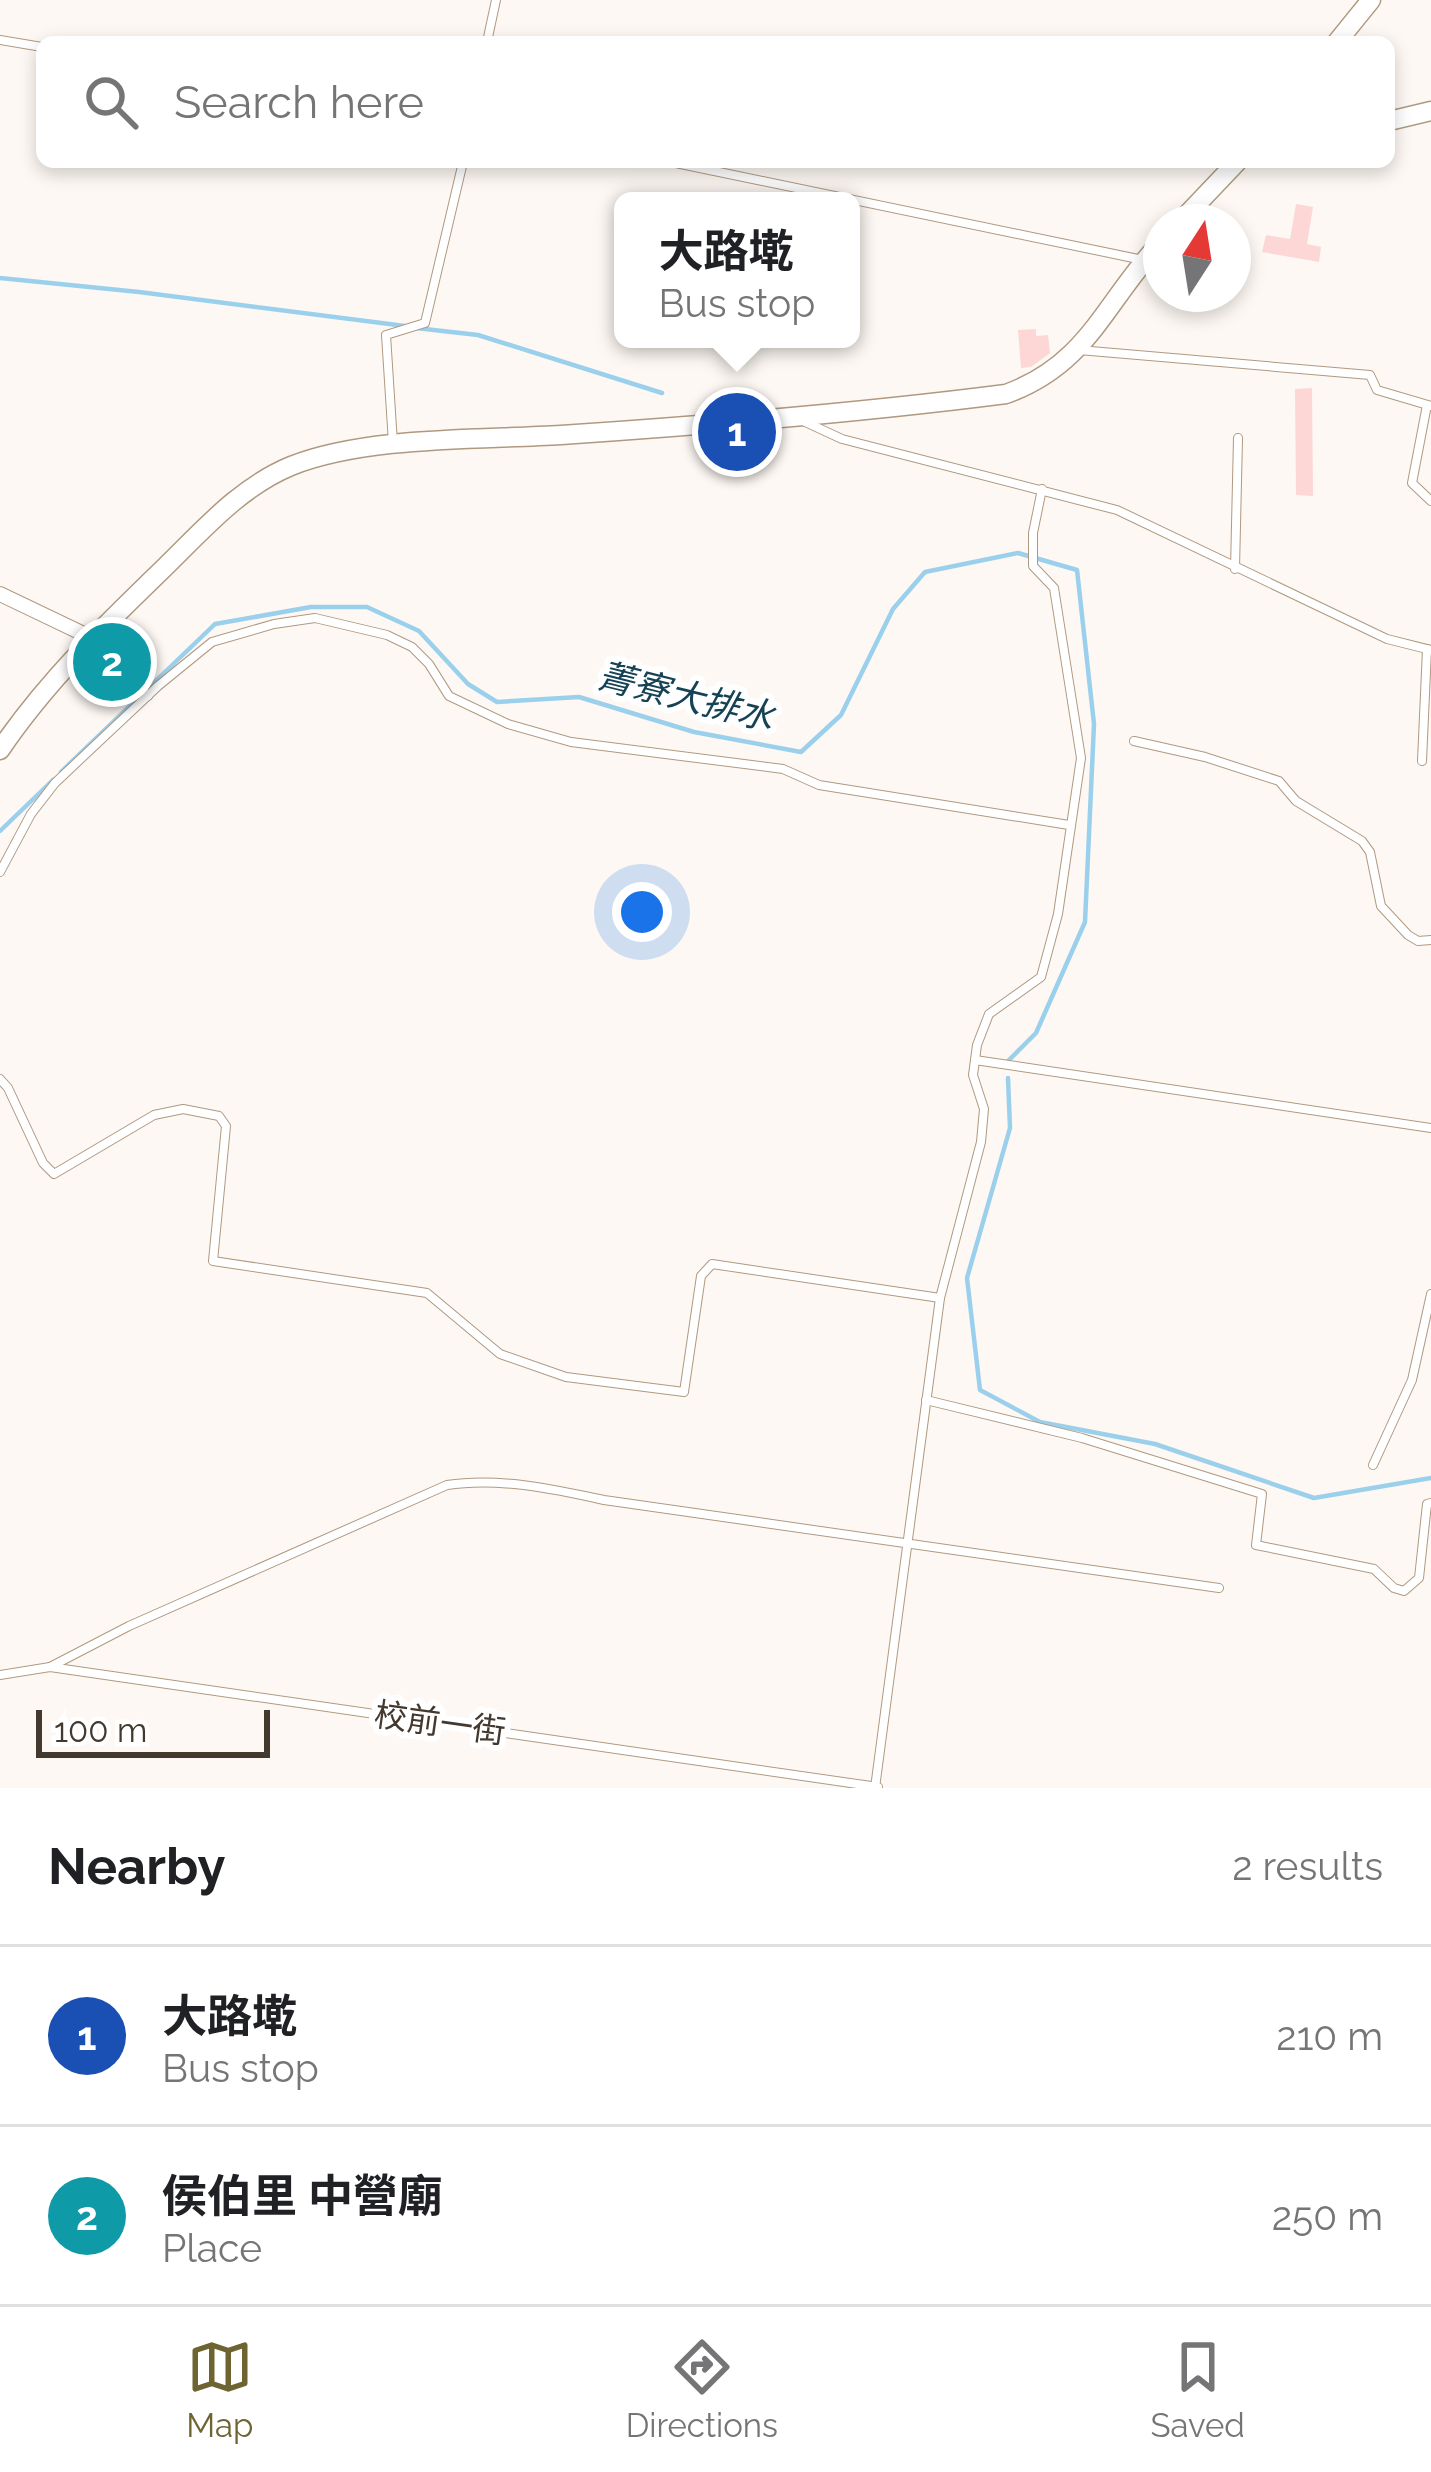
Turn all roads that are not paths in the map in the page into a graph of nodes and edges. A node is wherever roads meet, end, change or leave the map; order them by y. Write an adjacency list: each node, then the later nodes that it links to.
1 (496, 0): 3 (lane)
2 (1371, 0): 4 (street)
3 (489, 36)
4 (1342, 36)
5 (0, 40): 6 (lane)
6 (36, 46)
7 (1431, 111): 8 (street)
8 (1395, 120)
9 (462, 168): 21 (lane)
10 (700, 168): 12 (lane)
11 (1231, 168): 14 (street)
12 (816, 192)
13 (860, 201): 15 (lane)
14 (1197, 204)
15 (1143, 260)
16 (1143, 261): 17 (street)
17 (1079, 350): 18 (lane); 19 (street)
18 (1429, 405): 23 (lane)
19 (795, 417): 21 (street); 22 (lane)
20 (1238, 438): 24 (lane)
21 (394, 446): 26 (street)
22 (1042, 488): 24 (lane); 33 (lane)
23 (1431, 501)
24 (1235, 569): 27 (lane)
25 (0, 594): 26 (street)
26 (92, 638): 28 (street); 31 (street)
27 (1429, 650): 32 (lane)
28 (116, 657): 29 (lane)
29 (146, 695): 33 (lane); 34 (lane)
30 (1134, 742): 35 (lane)
31 (0, 749)
32 (1422, 761)
33 (1069, 825): 36 (lane)
34 (0, 872)
35 (1431, 940)
36 (975, 1060): 38 (lane); 40 (lane)
37 (0, 1079): 40 (lane)
38 (1431, 1128)
39 (1431, 1294): 42 (lane)
40 (940, 1298): 41 (lane)
41 (926, 1400): 43 (lane); 44 (lane)
42 (1373, 1465)
43 (1431, 1504)
44 (908, 1541): 45 (lane); 46 (lane); 48 (lane)
45 (1220, 1588)
46 (50, 1667): 47 (lane, 校前一街); 48 (lane, 校前一街)
47 (0, 1676)
48 (876, 1787)

